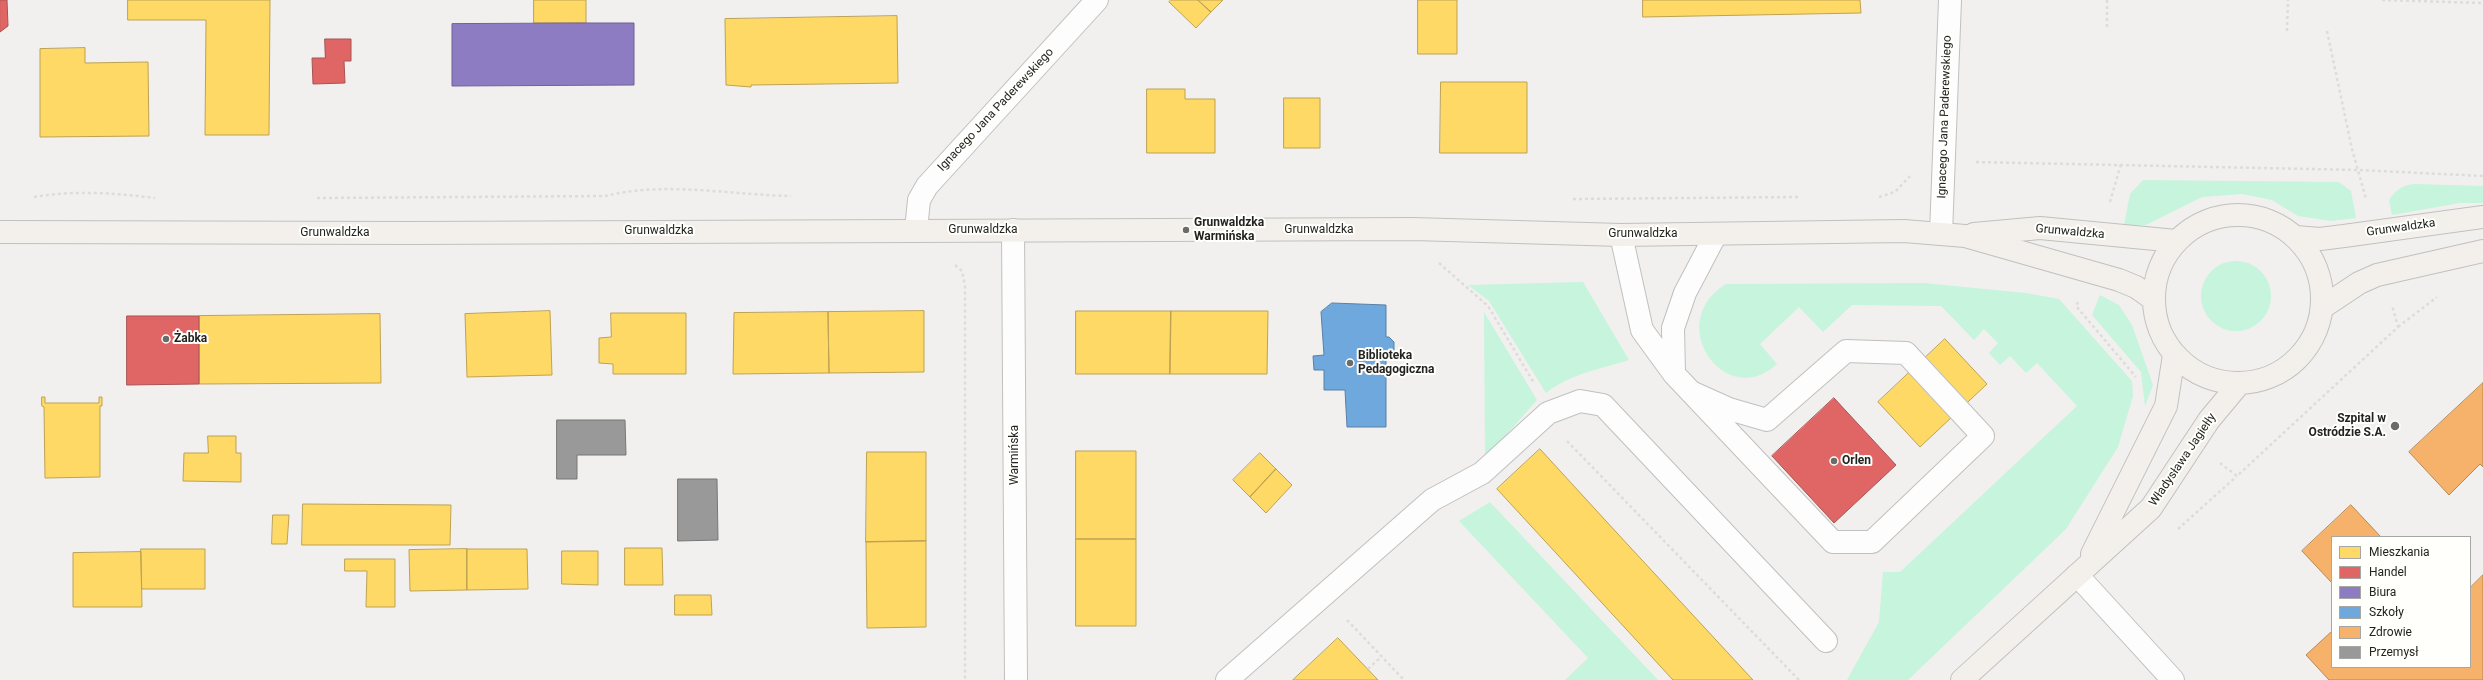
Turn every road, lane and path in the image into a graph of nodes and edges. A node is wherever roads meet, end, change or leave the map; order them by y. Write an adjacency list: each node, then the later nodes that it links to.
1 (1097, 0): 19 (street, Ignacego Jana Paderewskiego)
2 (1950, 0): 10 (street, Ignacego Jana Paderewskiego)
3 (2107, 0): 7 (path)
4 (2288, 0): 8 (path)
5 (2382, 0): 6 (path)
6 (2483, 3)
7 (2107, 28)
8 (2286, 31)
9 (2326, 31): 12 (path)
10 (1943, 163): 11 (path); 23 (street, Ignacego Jana Paderewskiego)
11 (2121, 164): 12 (path); 26 (path)
12 (2359, 170): 13 (path); 22 (path)
13 (2483, 176)
14 (799, 197): 17 (path)
15 (29, 198): 16 (path)
16 (162, 198)
17 (312, 198)
18 (2483, 217): 22 (street, Grunwaldzka)
19 (916, 230): 20 (street, Grunwaldzka); 21 (street, Grunwaldzka)
20 (1013, 230): 25 (street, Grunwaldzka); 53 (street, Warmińska)
21 (0, 232)
22 (2375, 232): 28 (street, Grunwaldzka)
23 (1941, 233): 24 (street, Grunwaldzka); 27 (street, Grunwaldzka)
24 (1716, 234): 25 (street, Grunwaldzka); 40 (street)
25 (1621, 235): 40 (street)
26 (2100, 235): 27 (street, Grunwaldzka); 29 (street, Grunwaldzka)
27 (1965, 236): 33 (street, Grunwaldzka)
28 (2296, 237): 29 (street); 37 (street)
29 (2176, 241): 36 (street)
30 (2483, 251): 34 (street)
31 (946, 263): 52 (path)
32 (1439, 263): 43 (path)
33 (2089, 270): 36 (street, Grunwaldzka); 41 (path)
34 (2384, 273): 37 (street); 38 (path)
35 (2442, 293): 38 (path)
36 (2153, 299): 39 (street)
37 (2323, 307): 42 (street)
38 (2398, 327): 46 (path)
39 (2174, 355): 42 (street); 47 (street, Władysława Jagiełły)
40 (1674, 374): 44 (street)
41 (2138, 383)
42 (2239, 384): 46 (street, Władysława Jagiełły)
43 (1537, 389)
44 (1691, 392): 44 (street)
45 (1561, 435): 56 (path)
46 (2190, 450): 47 (street, Władysława Jagiełły)
47 (2082, 570): 57 (street, Władysława Jagiełły); 58 (street)
48 (1344, 617): 50 (path)
49 (1826, 640): 54 (street)
50 (1382, 656): 51 (path); 55 (path)
51 (1368, 669)
52 (966, 680)
53 (1016, 680)
54 (1227, 680)
55 (1404, 680)
56 (1799, 680)
57 (1962, 680)
58 (2173, 680)

